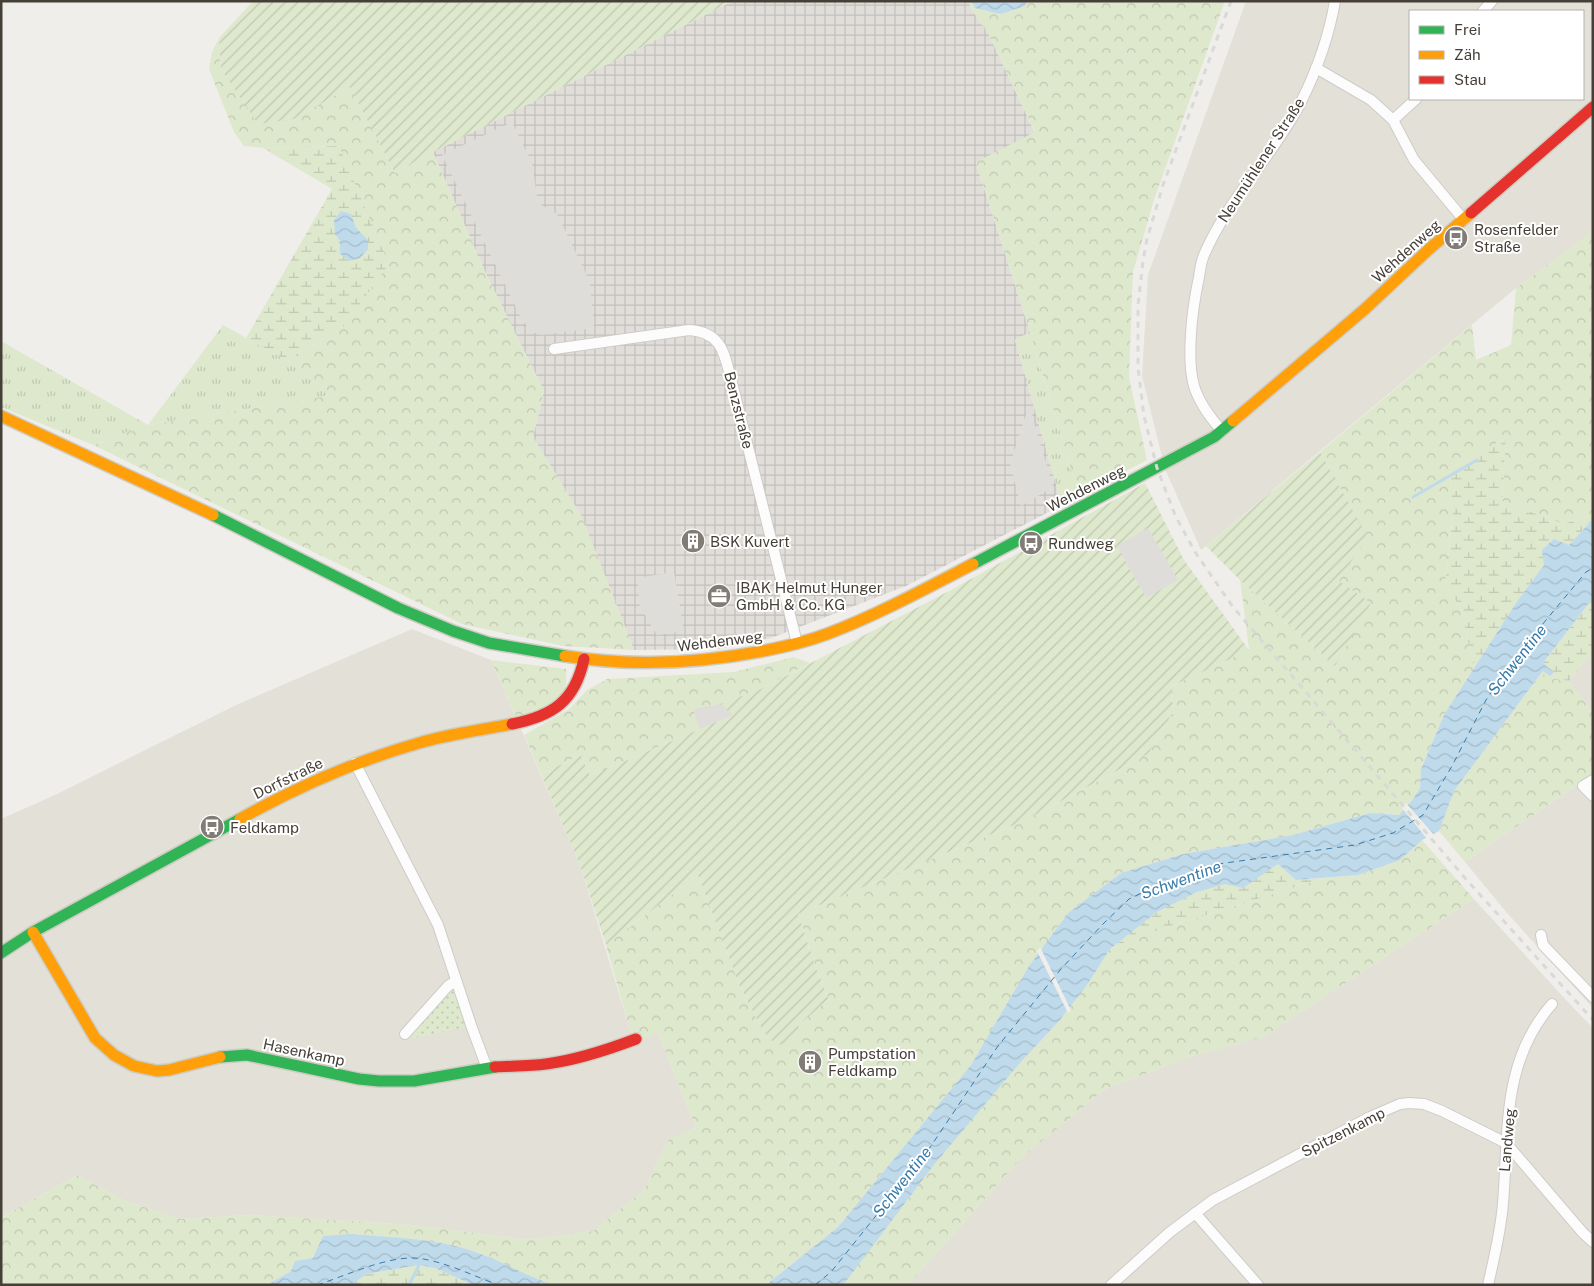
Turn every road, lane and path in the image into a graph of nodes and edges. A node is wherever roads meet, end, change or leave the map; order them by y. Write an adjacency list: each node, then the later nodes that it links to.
1 (1335, 1): 2 (street, Neumühlener Straße)
2 (1316, 68): 5 (street); 9 (street, Neumühlener Straße)
3 (1415, 100): 5 (street)
4 (1593, 107): 6 (main road, Wehdenweg)
5 (1393, 120): 6 (street)
6 (1464, 220): 9 (main road, Wehdenweg)
7 (554, 349): 10 (street, Benzstraße)
8 (1, 416): 11 (main road, Wehdenweg)
9 (1222, 431): 10 (main road, Wehdenweg)
10 (797, 643): 11 (main road, Wehdenweg)
11 (584, 659): 12 (main road, Dorfstraße)
12 (355, 763): 15 (main road, Dorfstraße); 18 (street)
13 (1593, 780): 14 (street)
14 (1593, 796)
15 (33, 932): 17 (main road, Dorfstraße); 23 (main road, Hasenkamp)
16 (1541, 935): 19 (street)
17 (1, 953)
18 (456, 981): 21 (street); 23 (street)
19 (1593, 997)
20 (1552, 1004): 24 (street, Landweg)
21 (405, 1034)
22 (636, 1038): 23 (main road, Hasenkamp)
23 (487, 1068)
24 (1506, 1143): 25 (street, Spitzenkamp); 26 (street, Spitzenkamp); 29 (street, Landweg)
25 (1195, 1213): 27 (street, Spitzenkamp); 28 (street)
26 (1593, 1242)
27 (1111, 1285)
28 (1258, 1285)
29 (1488, 1285)

